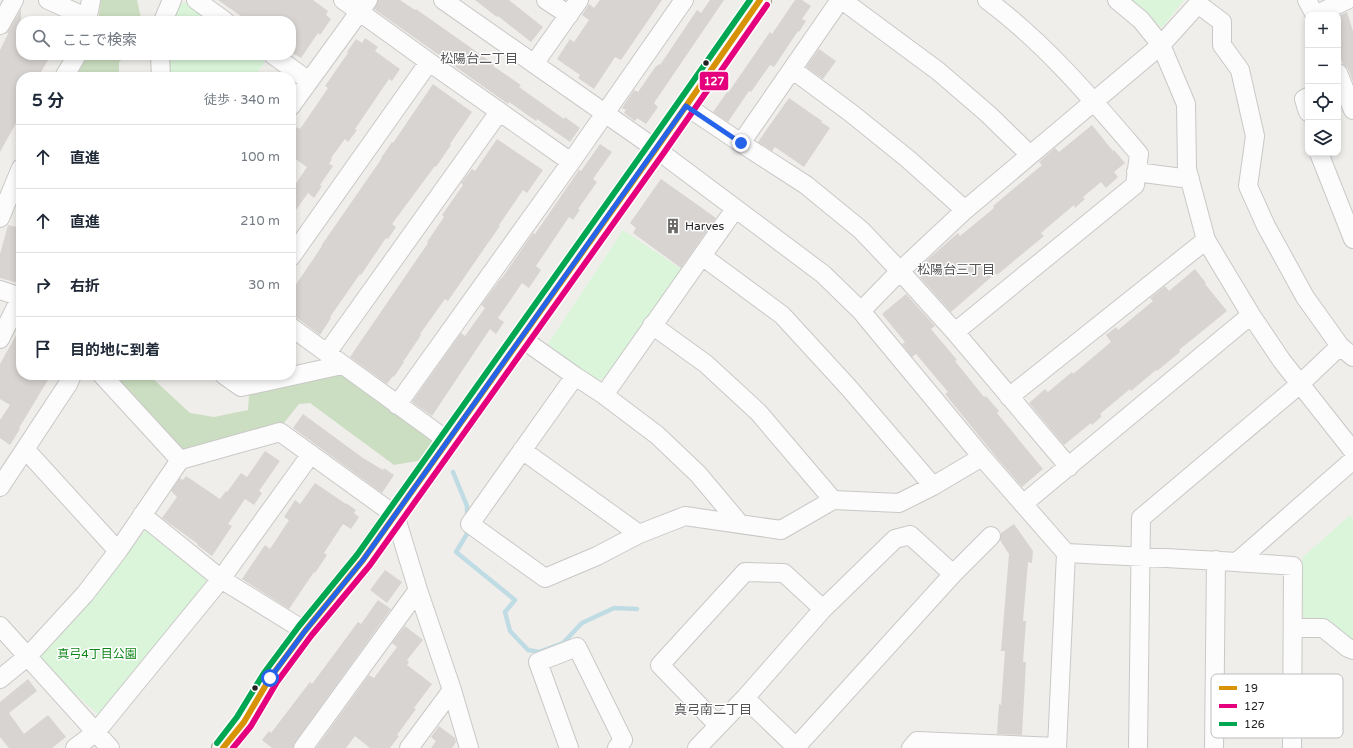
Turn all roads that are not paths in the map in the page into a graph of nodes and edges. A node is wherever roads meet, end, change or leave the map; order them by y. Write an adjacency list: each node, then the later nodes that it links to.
1 (14, 0): 25 (street)
2 (48, 0): 21 (street)
3 (91, 0): 22 (street)
4 (172, 0): 23 (street)
5 (196, 0): 24 (street)
6 (343, 0): 17 (street)
7 (443, 0): 31 (street)
8 (546, 0): 20 (street)
9 (579, 0): 20 (street)
10 (684, 0): 42 (street)
11 (760, 0): 39 (street)
12 (841, 0): 32 (street); 45 (street)
13 (987, 0): 38 (street)
14 (1117, 0): 26 (street)
15 (1307, 0): 18 (street)
16 (1347, 0): 19 (street)
17 (364, 6): 30 (street); 35 (street)
18 (1313, 12)
19 (1321, 12)
20 (568, 15): 31 (street)
21 (81, 16)
22 (88, 16)
23 (165, 16)
24 (218, 16)
25 (0, 26)
26 (1161, 45): 38 (street); 49 (street); 69 (street)
27 (73, 60): 33 (street)
28 (160, 60): 34 (street)
29 (280, 60): 35 (street)
30 (429, 62): 41 (street); 56 (street)
31 (534, 64): 42 (street)
32 (792, 70): 43 (street); 52 (street)
33 (67, 72)
34 (161, 72)
35 (309, 81): 37 (street)
36 (1341, 84): 40 (street)
37 (296, 99)
38 (1094, 101): 45 (street); 48 (street)
39 (686, 106): 43 (street); 44 (street)
40 (1353, 110)
41 (500, 112): 47 (street); 70 (street)
42 (604, 114): 44 (street); 47 (street)
43 (741, 143): 58 (street)
44 (656, 149): 51 (street); 67 (street)
45 (1030, 155): 52 (street)
46 (1320, 156): 55 (street)
47 (571, 162): 81 (street)
48 (1136, 172): 49 (street); 66 (street)
49 (1190, 179): 54 (street)
50 (16, 180): 53 (street)
51 (735, 209): 57 (street); 62 (street)
52 (965, 210): 58 (street)
53 (0, 218)
54 (1206, 240): 63 (street); 80 (street)
55 (1353, 240)
56 (296, 250)
57 (702, 256): 64 (street); 91 (street)
58 (900, 271): 62 (street); 66 (street)
59 (0, 290): 60 (street)
60 (16, 295)
61 (16, 307): 68 (street)
62 (861, 311): 87 (street)
63 (1252, 315): 78 (street); 90 (street)
64 (652, 325): 79 (street); 93 (street)
65 (296, 331): 70 (street)
66 (955, 332): 80 (street)
67 (522, 338): 73 (street); 82 (street)
68 (0, 339)
69 (1346, 351): 78 (street)
70 (326, 354): 71 (street)
71 (342, 365): 72 (street); 81 (street)
72 (296, 375)
73 (575, 376): 79 (street); 84 (street)
74 (70, 380): 83 (street)
75 (107, 380): 88 (street)
76 (231, 380): 77 (street)
77 (273, 380)
78 (1300, 384): 85 (street); 102 (street)
79 (604, 395): 97 (street)
80 (1009, 397): 90 (street)
81 (397, 405): 82 (street)
82 (448, 441): 96 (street)
83 (25, 449): 92 (street); 100 (street)
84 (522, 450): 98 (street); 98 (street)
85 (1353, 451)
86 (310, 454): 88 (street); 96 (street); 106 (street)
87 (982, 457): 91 (street); 94 (street)
88 (180, 460): 95 (street)
89 (1353, 460): 104 (street)
90 (1069, 467): 94 (street)
91 (932, 486): 93 (street)
92 (0, 487)
93 (833, 500): 97 (street)
94 (1023, 504): 101 (street)
95 (142, 515): 100 (street); 106 (street)
96 (395, 515): 107 (street); 111 (street)
97 (740, 524): 98 (street)
98 (639, 534)
99 (991, 536): 105 (street)
100 (118, 551): 113 (street)
101 (1066, 552): 102 (street); 133 (street)
102 (1141, 557): 103 (street); 134 (street)
103 (1216, 560): 104 (street); 114 (street)
104 (1238, 561): 110 (street)
105 (953, 574): 108 (street); 118 (street)
106 (221, 579): 111 (street); 120 (street)
107 (418, 590): 117 (street); 126 (street)
108 (823, 609): 118 (street); 119 (street)
109 (0, 626): 113 (street)
110 (1293, 628): 112 (street); 115 (street)
111 (305, 631): 125 (street)
112 (1353, 650)
113 (28, 656): 116 (street); 120 (street)
114 (1215, 674)
115 (1293, 674)
116 (0, 679)
117 (452, 690): 127 (street); 128 (street)
118 (745, 698): 119 (street)
119 (718, 725): 131 (street)
120 (96, 732): 123 (street); 124 (street)
121 (1214, 738): 135 (street)
122 (1292, 738): 136 (street)
123 (75, 748)
124 (110, 748)
125 (223, 748)
126 (303, 748)
127 (409, 748)
128 (469, 748)
129 (570, 748): 130 (street)
130 (617, 748)
131 (697, 748)
132 (911, 748): 133 (street)
133 (1057, 748)
134 (1138, 748)
135 (1214, 748)
136 (1292, 748)

